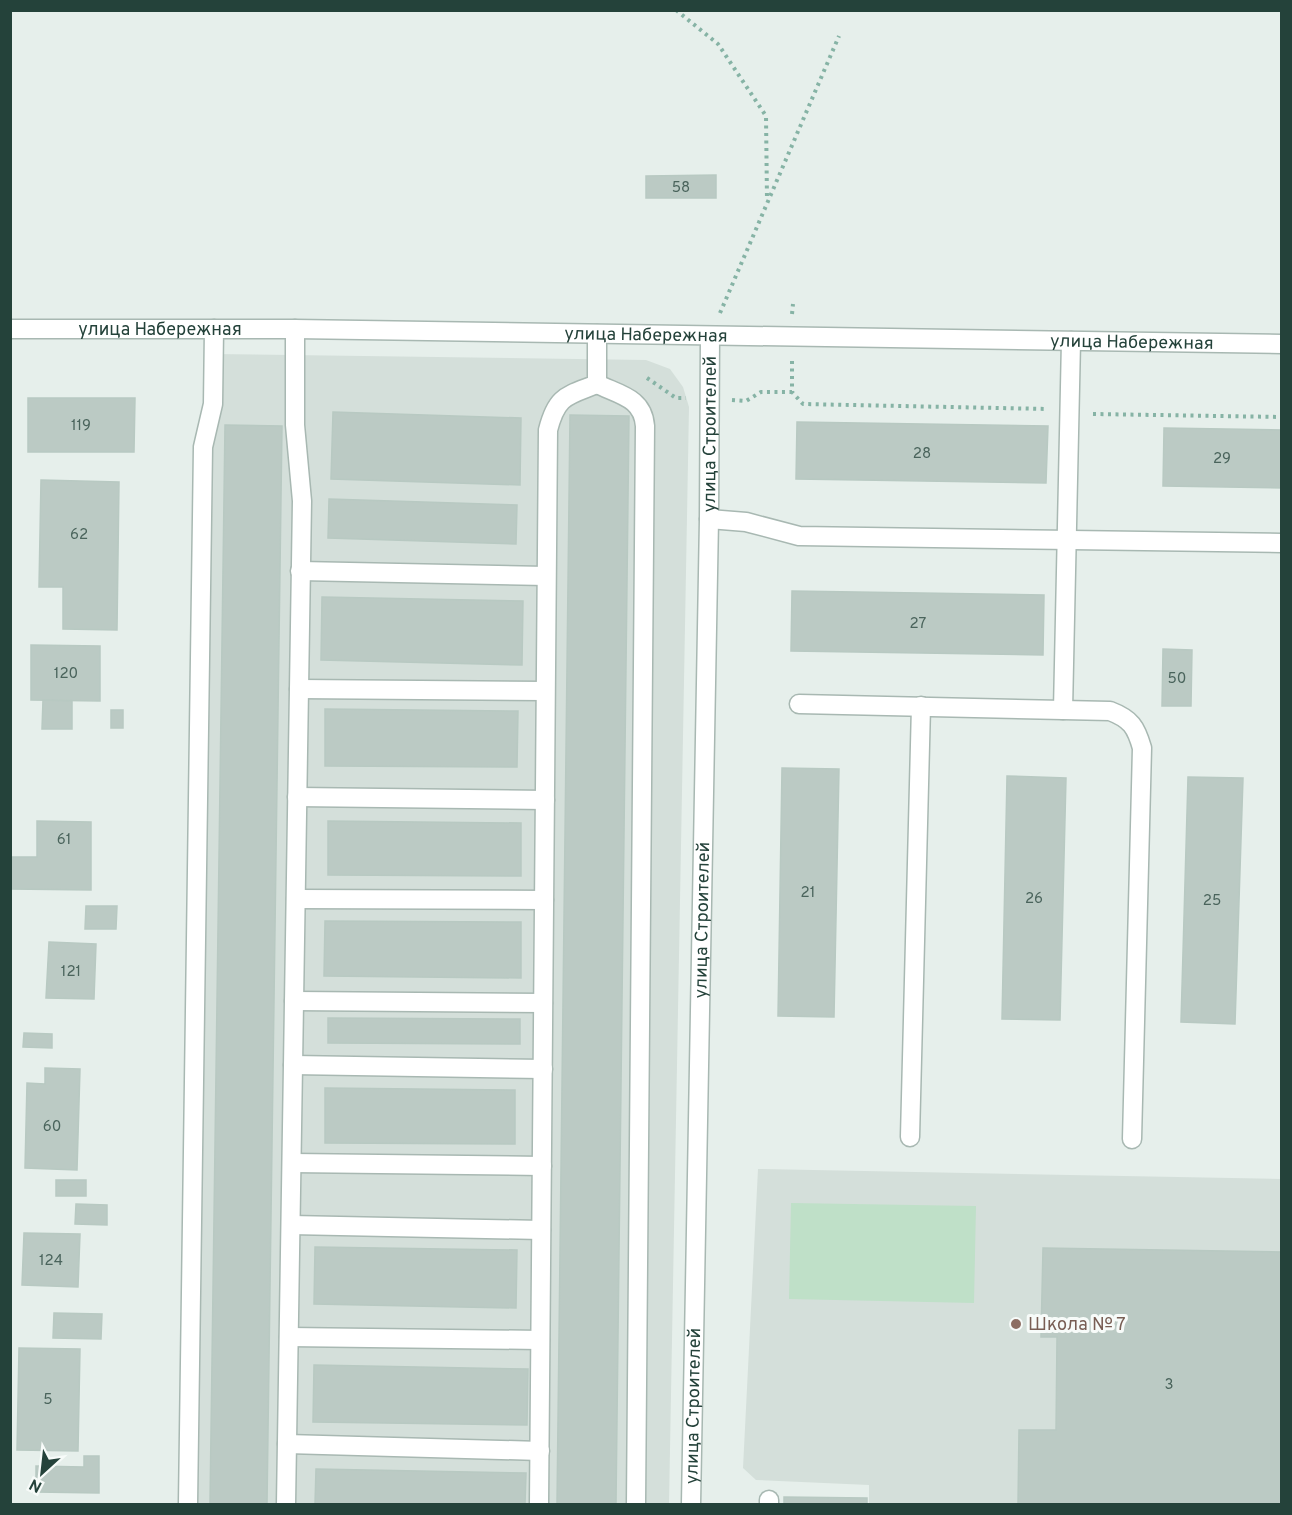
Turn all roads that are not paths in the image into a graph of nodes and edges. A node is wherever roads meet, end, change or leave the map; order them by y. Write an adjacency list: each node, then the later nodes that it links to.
1 (10, 329): 2 (street, улица Набережная)
2 (214, 329): 3 (street, улица Набережная); 37 (street)
3 (295, 329): 4 (street, улица Набережная); 12 (street)
4 (597, 334): 5 (street, улица Набережная); 8 (street)
5 (710, 336): 6 (street, улица Набережная); 9 (street, улица Строителей)
6 (1071, 341): 7 (street, улица Набережная); 10 (street)
7 (1281, 344)
8 (597, 384): 13 (street); 40 (street)
9 (709, 519): 10 (street); 41 (street, улица Строителей)
10 (1067, 540): 11 (street); 18 (street)
11 (1281, 543)
12 (300, 571): 13 (street); 14 (street)
13 (546, 576): 15 (street)
14 (299, 689): 15 (street); 19 (street)
15 (545, 691): 20 (street)
16 (799, 704): 17 (street)
17 (921, 706): 18 (street); 27 (street)
18 (1063, 710): 28 (street)
19 (297, 798): 20 (street); 21 (street)
20 (545, 800): 22 (street)
21 (296, 899): 22 (street); 23 (street)
22 (544, 900): 24 (street)
23 (294, 1002): 24 (street); 25 (street)
24 (543, 1003): 26 (street)
25 (293, 1065): 26 (street); 29 (street)
26 (543, 1069): 30 (street)
27 (910, 1137)
28 (1132, 1139)
29 (292, 1163): 30 (street); 31 (street)
30 (542, 1166): 32 (street)
31 (291, 1225): 32 (street); 33 (street)
32 (541, 1230): 34 (street)
33 (289, 1337): 34 (street); 35 (street)
34 (540, 1340): 36 (street)
35 (287, 1444): 36 (street); 38 (street)
36 (540, 1451): 39 (street)
37 (188, 1504)
38 (286, 1504)
39 (539, 1504)
40 (636, 1504)
41 (691, 1504)

